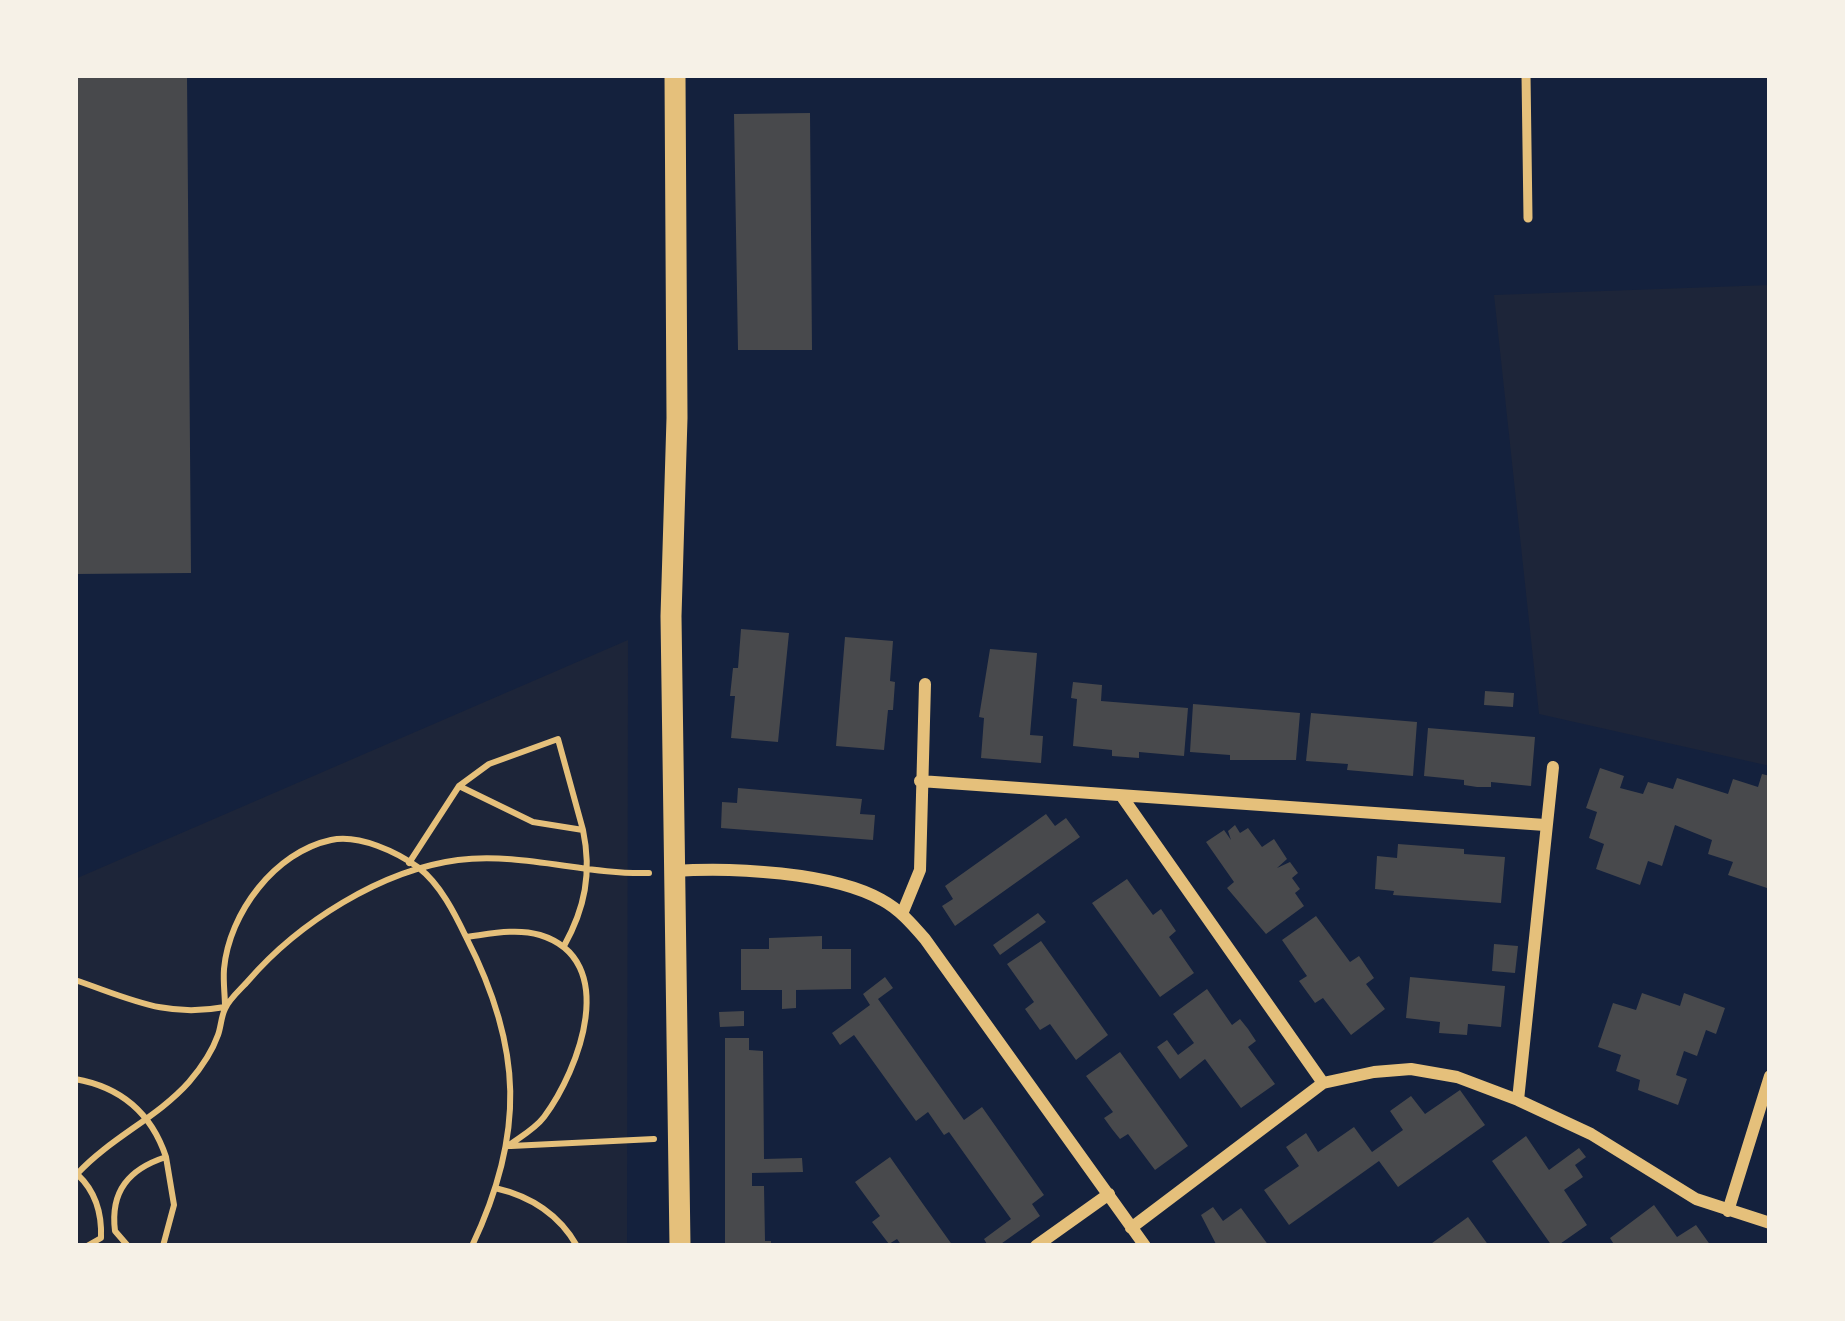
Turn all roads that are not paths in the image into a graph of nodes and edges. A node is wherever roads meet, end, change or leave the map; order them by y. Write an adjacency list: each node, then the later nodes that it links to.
1 (675, 75): 9 (street)
2 (1526, 75): 3 (lane)
3 (1528, 218)
4 (925, 684): 6 (street)
5 (1553, 767): 8 (street)
6 (920, 782): 7 (street); 10 (street)
7 (1123, 798): 8 (street); 12 (street)
8 (1545, 825): 13 (street)
9 (674, 872): 10 (street); 18 (street)
10 (902, 914): 14 (street)
11 (1770, 1076): 15 (street)
12 (1323, 1083): 13 (street); 17 (street)
13 (1518, 1100): 15 (street)
14 (1108, 1195): 17 (street); 19 (street)
15 (1728, 1211): 16 (street)
16 (1770, 1223)
17 (1131, 1228): 20 (street)
18 (680, 1246)
19 (1036, 1246)
20 (1145, 1246)

